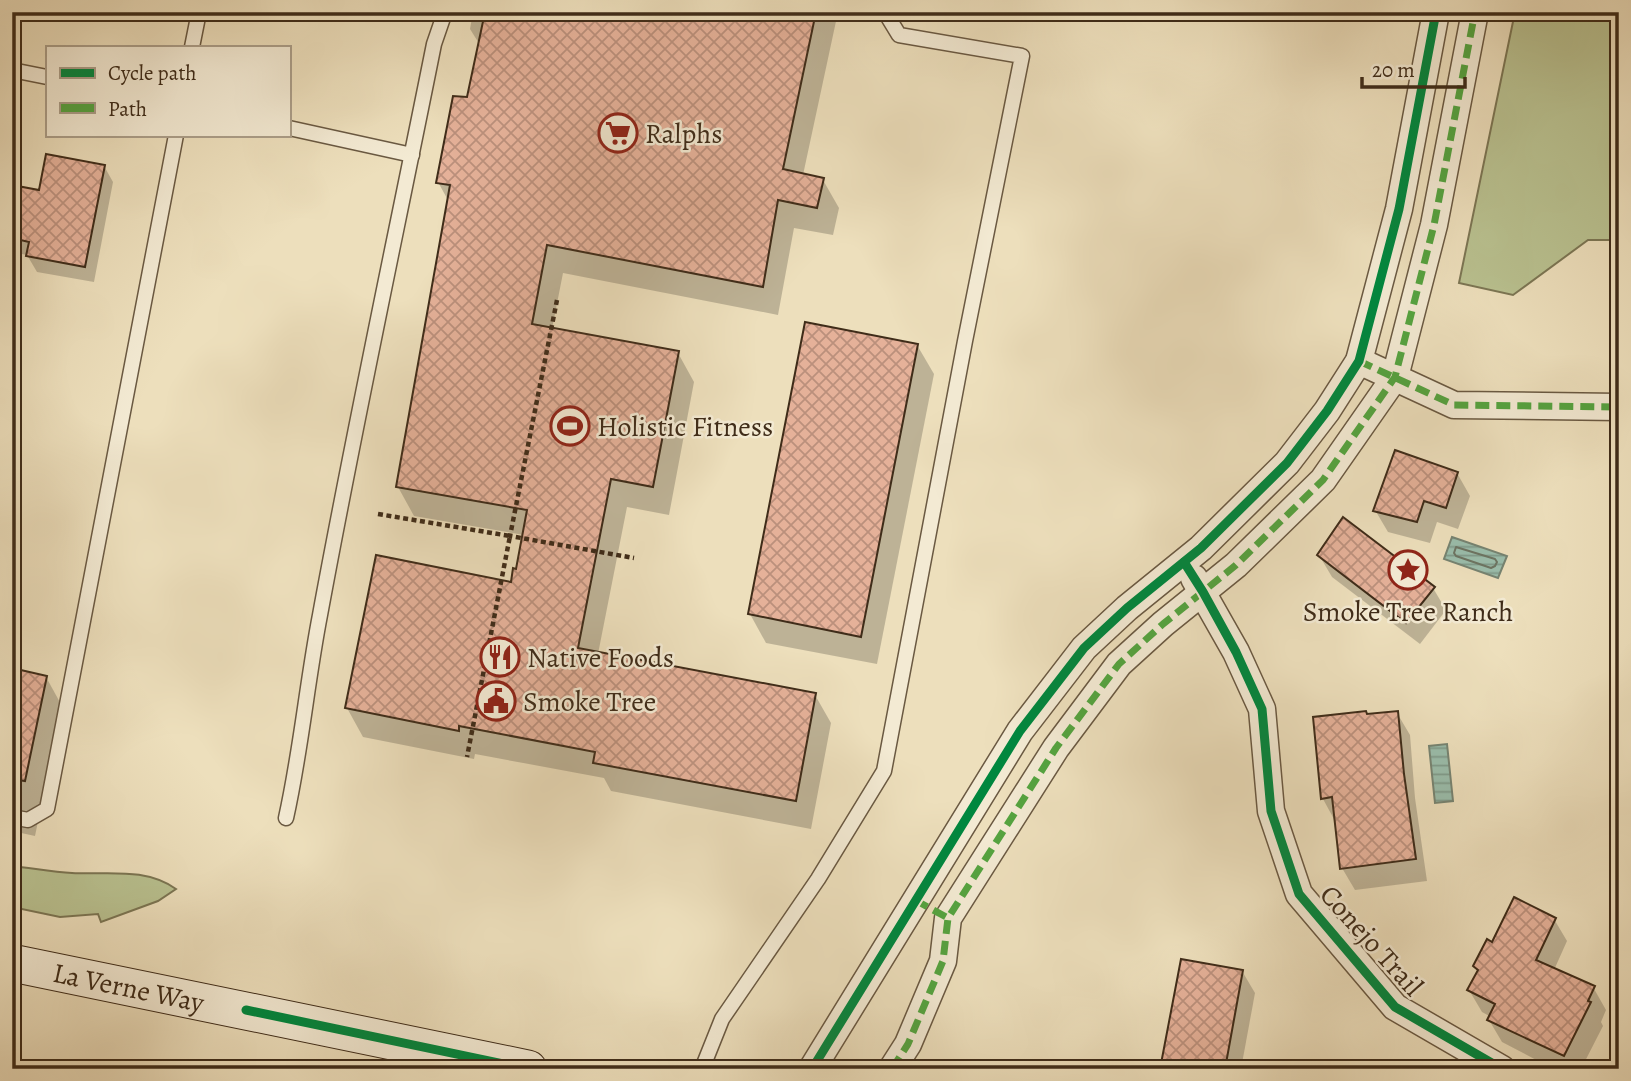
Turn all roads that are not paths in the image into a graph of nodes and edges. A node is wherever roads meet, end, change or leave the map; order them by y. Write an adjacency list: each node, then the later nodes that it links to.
1 (199, 12): 6 (lane)
2 (445, 12): 11 (lane)
3 (885, 12): 23 (lane)
4 (1436, 12): 12 (street)
5 (1475, 12): 13 (street)
6 (192, 46)
7 (12, 70): 8 (lane)
8 (46, 77)
9 (290, 128): 11 (lane)
10 (176, 136): 17 (lane)
11 (412, 155): 18 (lane)
12 (1359, 360): 13 (street); 15 (street)
13 (1395, 377): 14 (street); 16 (street)
14 (1619, 407)
15 (1184, 562): 16 (street, Conejo Trail); 19 (street)
16 (1203, 592): 20 (street); 26 (street, Conejo Trail)
17 (12, 817)
18 (286, 818)
19 (915, 900): 20 (street); 24 (street)
20 (948, 918): 25 (street)
21 (12, 963): 22 (street, La Verne Way)
22 (528, 1069)
23 (702, 1069)
24 (812, 1069)
25 (892, 1069)
26 (1502, 1069)

